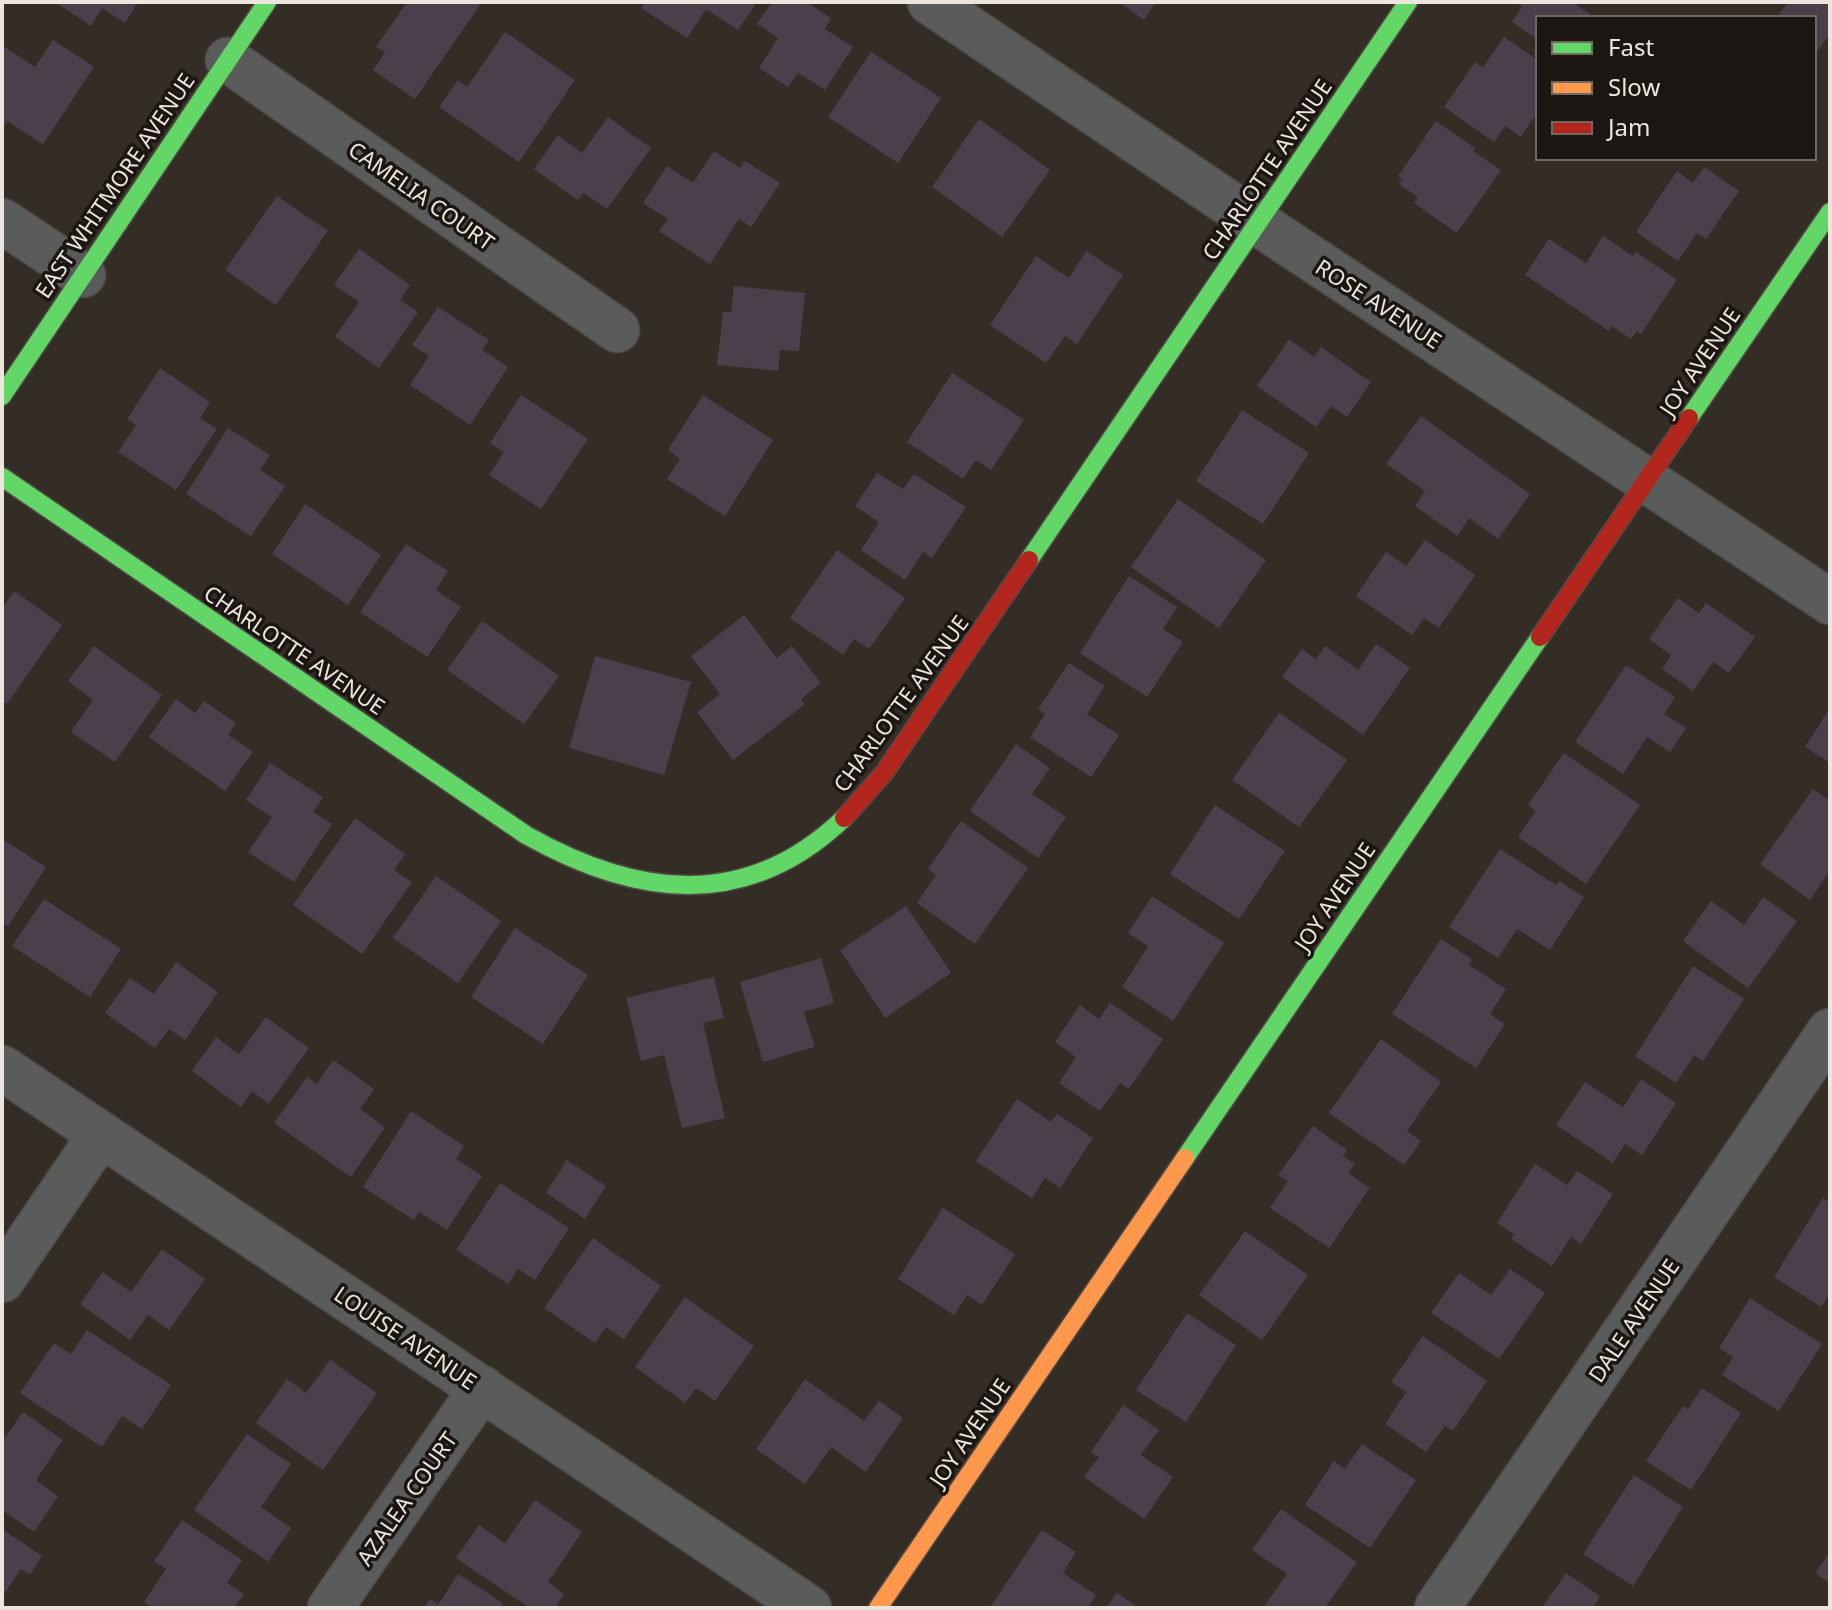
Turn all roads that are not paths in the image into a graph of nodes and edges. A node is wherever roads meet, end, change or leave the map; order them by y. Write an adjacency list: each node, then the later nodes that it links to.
1 (267, 2): 4 (street, EAST WHITMORE AVENUE)
2 (930, 2): 7 (street, ROSE AVENUE)
3 (1408, 2): 7 (street, CHARLOTTE AVENUE)
4 (228, 60): 8 (street, EAST WHITMORE AVENUE); 9 (street, CAMELIA COURT)
5 (1830, 212): 12 (street, JOY AVENUE)
6 (2, 221): 8 (street)
7 (1258, 223): 11 (street, CHARLOTTE AVENUE); 12 (street, ROSE AVENUE)
8 (83, 275): 10 (street, EAST WHITMORE AVENUE)
9 (617, 330)
10 (2, 396)
11 (2, 477)
12 (1647, 480): 13 (street, ROSE AVENUE); 21 (street, JOY AVENUE)
13 (1830, 602)
14 (1830, 1031): 22 (street, DALE AVENUE)
15 (2, 1068): 16 (street, LOUISE AVENUE)
16 (101, 1134): 17 (street); 18 (street, LOUISE AVENUE)
17 (2, 1280)
18 (482, 1388): 19 (street, AZALEA COURT); 20 (street, LOUISE AVENUE)
19 (330, 1608)
20 (809, 1608)
21 (878, 1608)
22 (1437, 1608)

